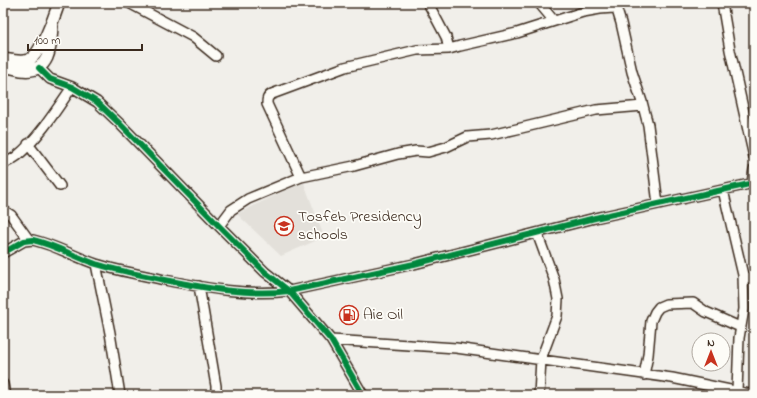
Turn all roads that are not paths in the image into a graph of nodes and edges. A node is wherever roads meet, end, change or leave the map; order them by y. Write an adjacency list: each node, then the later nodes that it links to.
1 (59, 3): 8 (main road)
2 (129, 3): 10 (street)
3 (428, 3): 9 (street)
4 (539, 3): 7 (street)
5 (722, 3): 17 (street)
6 (618, 5): 7 (street); 15 (street)
7 (554, 21): 9 (street)
8 (52, 26): 11 (main road); 13 (main road)
9 (449, 48): 20 (street)
10 (216, 56)
11 (3, 59)
12 (3, 66): 13 (main road)
13 (39, 68): 14 (street)
14 (72, 87): 16 (street); 26 (street)
15 (643, 106): 20 (street); 24 (street)
16 (28, 144): 18 (street); 22 (street)
17 (754, 157)
18 (3, 164)
19 (754, 169): 21 (street)
20 (301, 176): 26 (street)
21 (753, 183): 23 (street)
22 (60, 186)
23 (723, 190): 24 (street); 31 (street)
24 (658, 204): 27 (street)
25 (3, 210): 28 (street)
26 (219, 226): 34 (street)
27 (537, 233): 34 (street); 37 (street)
28 (29, 240): 29 (street); 30 (street)
29 (3, 253)
30 (96, 264): 33 (street); 42 (street)
31 (743, 276): 32 (street); 35 (street)
32 (754, 280)
33 (199, 286): 34 (street); 43 (street)
34 (289, 291): 36 (street)
35 (740, 327): 38 (street); 40 (street)
36 (331, 340): 37 (street); 44 (street)
37 (541, 360): 38 (street); 45 (street)
38 (644, 375): 40 (street)
39 (3, 384): 41 (street)
40 (736, 392): 46 (street)
41 (5, 395)
42 (120, 395)
43 (216, 395)
44 (363, 395)
45 (539, 395)
46 (754, 395)

